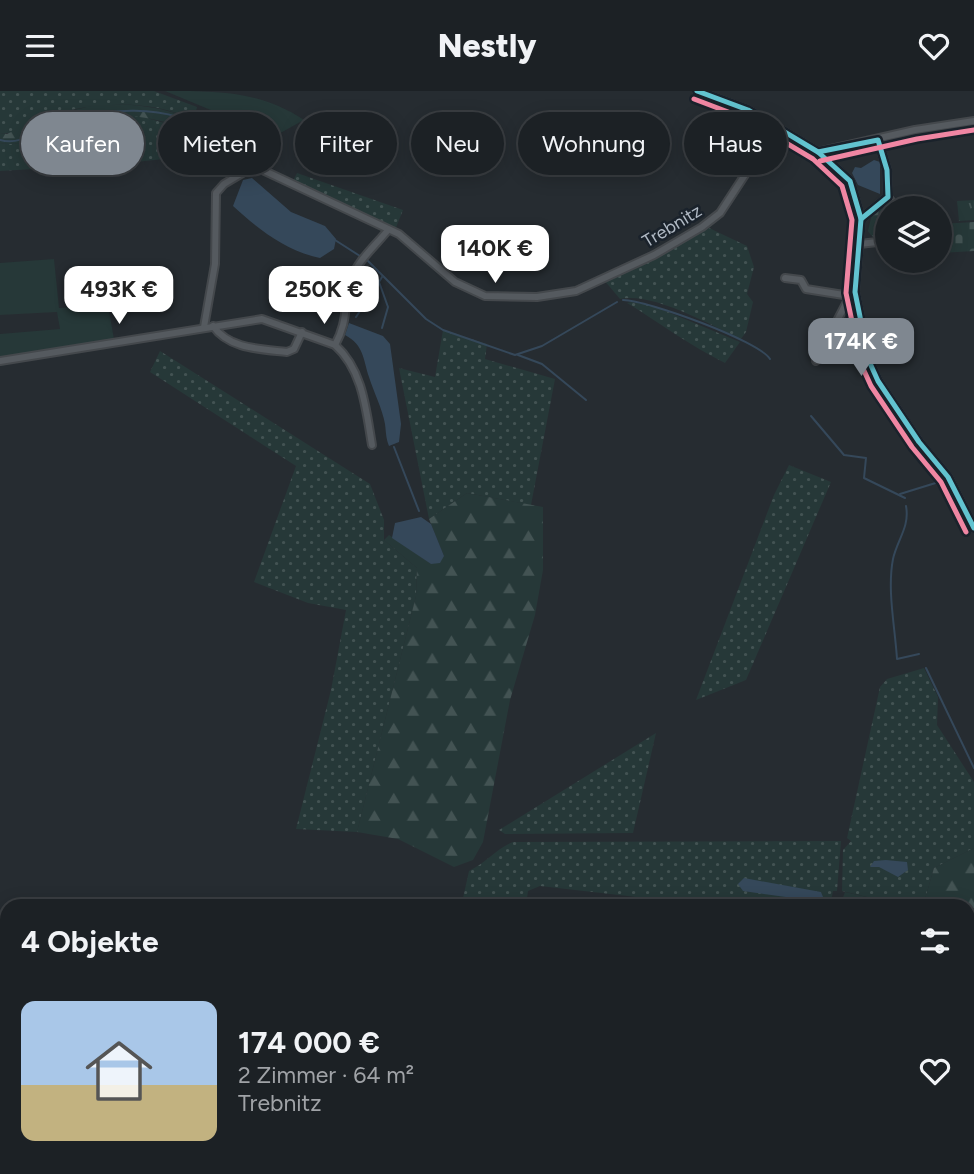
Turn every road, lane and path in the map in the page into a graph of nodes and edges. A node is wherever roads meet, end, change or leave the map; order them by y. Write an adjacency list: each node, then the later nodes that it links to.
1 (697, 91): 2 (street)
2 (751, 112)
3 (974, 121): 5 (street)
4 (787, 134): 6 (street)
5 (878, 140): 6 (street); 8 (street)
6 (818, 152): 10 (street)
7 (745, 175): 11 (street, Trebnitz)
8 (888, 196)
9 (875, 208): 10 (street)
10 (861, 219): 13 (street)
11 (388, 230): 17 (street, Trebnitz); 19 (street)
12 (875, 242): 13 (street)
13 (859, 244): 15 (street)
14 (785, 278): 15 (street)
15 (853, 294): 21 (street); 23 (street)
16 (213, 326): 17 (street); 18 (street); 18 (street)
17 (204, 327): 20 (street)
18 (302, 332): 19 (street)
19 (335, 345): 22 (street)
20 (0, 361)
21 (816, 361)
22 (372, 445)
23 (974, 528)

